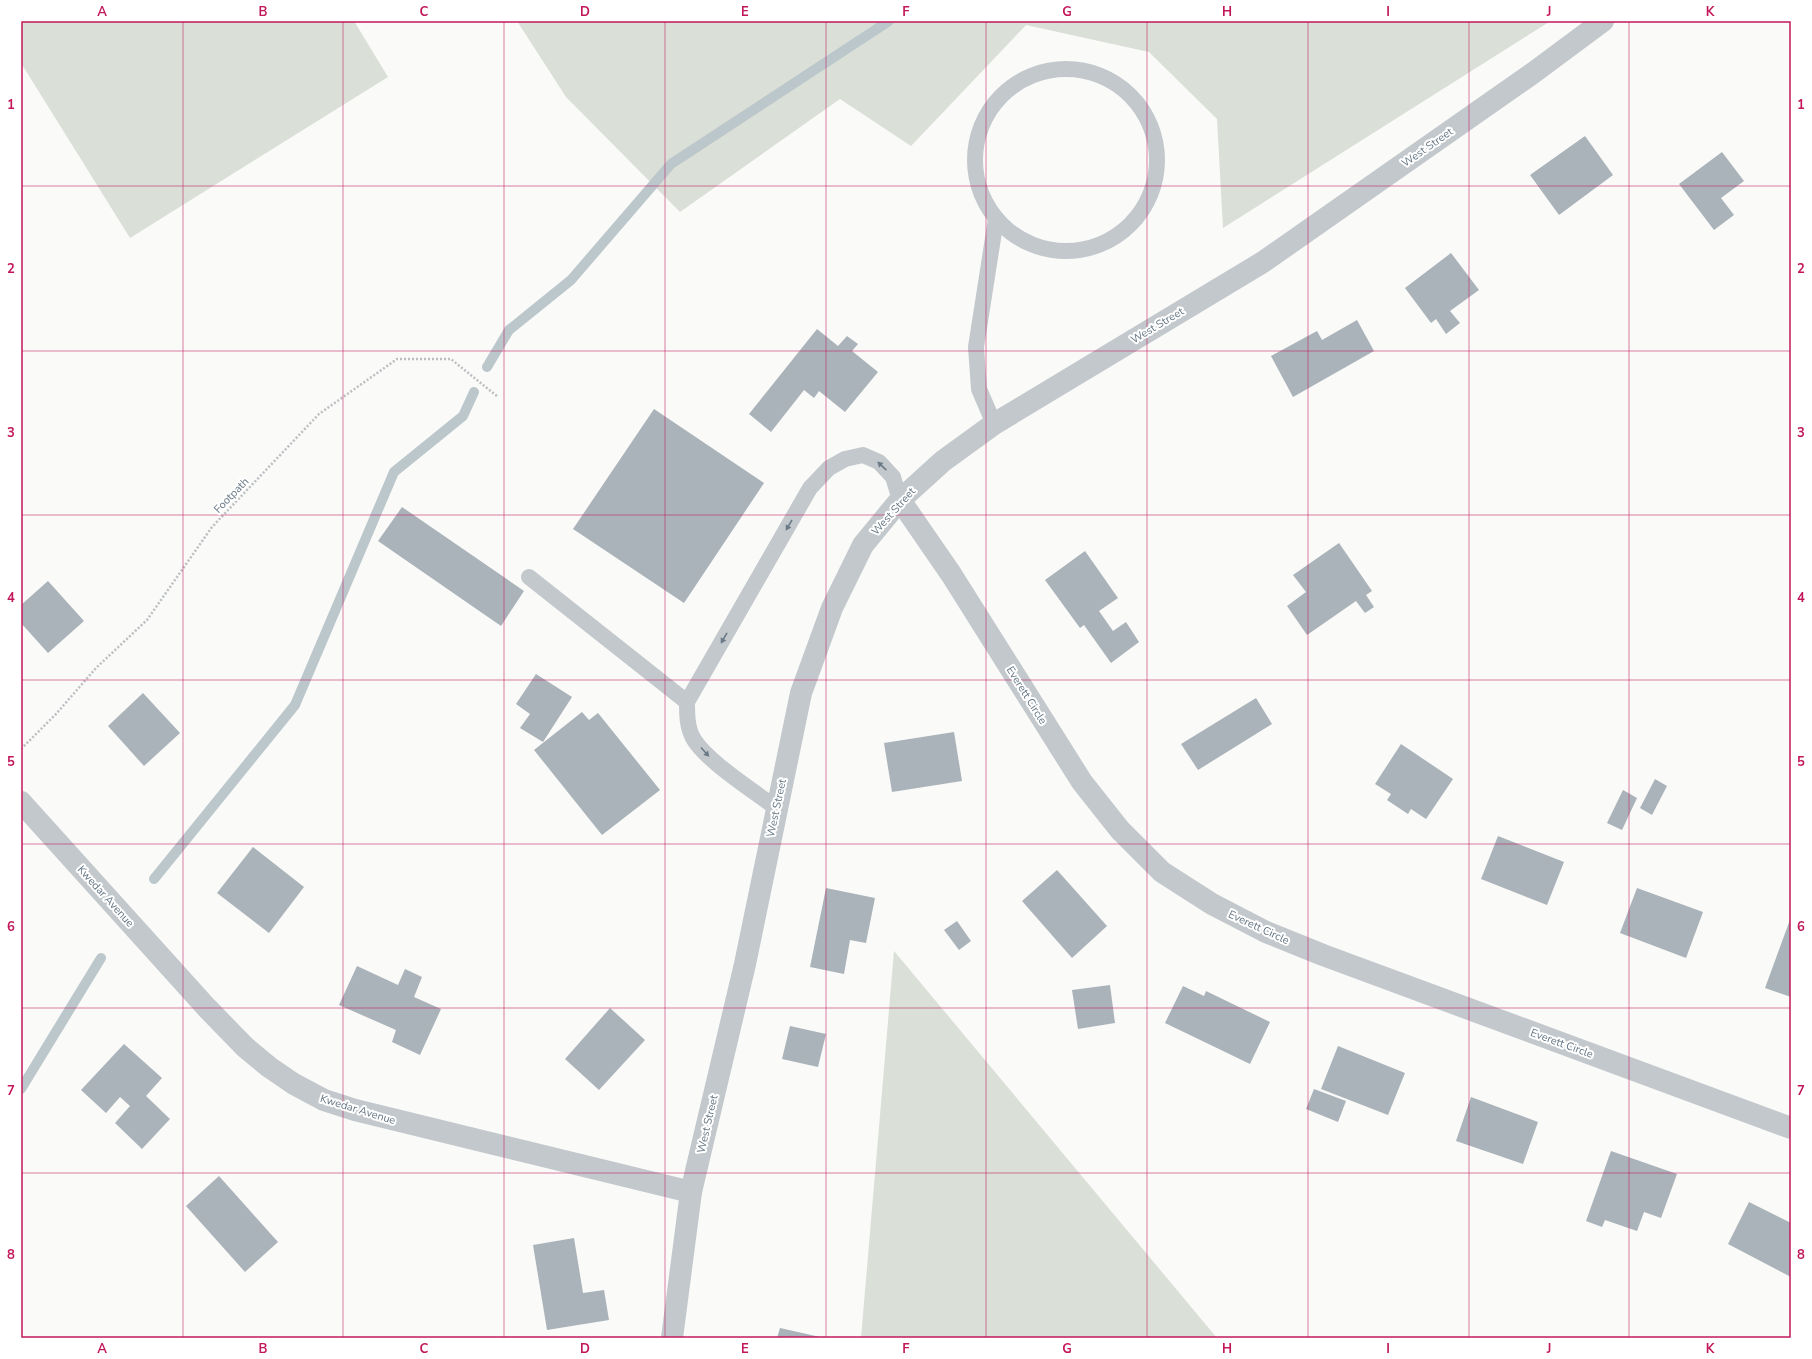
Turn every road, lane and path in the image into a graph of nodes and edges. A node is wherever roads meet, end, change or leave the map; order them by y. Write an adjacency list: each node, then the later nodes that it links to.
1 (1603, 21): 4 (street, West Street)
2 (996, 219): 2 (lane); 4 (lane)
3 (498, 397): 8 (path, Footpath)
4 (994, 424): 5 (street, West Street)
5 (900, 500): 7 (lane, one-way to 7); 10 (street, West Street); 11 (street, Everett Circle)
6 (529, 577): 7 (lane)
7 (687, 702): 10 (lane, one-way to 10)
8 (21, 749)
9 (21, 802): 12 (street, Kwedar Avenue)
10 (776, 808): 12 (street, West Street)
11 (1791, 1128)
12 (691, 1192): 13 (street, West Street)
13 (672, 1338)

